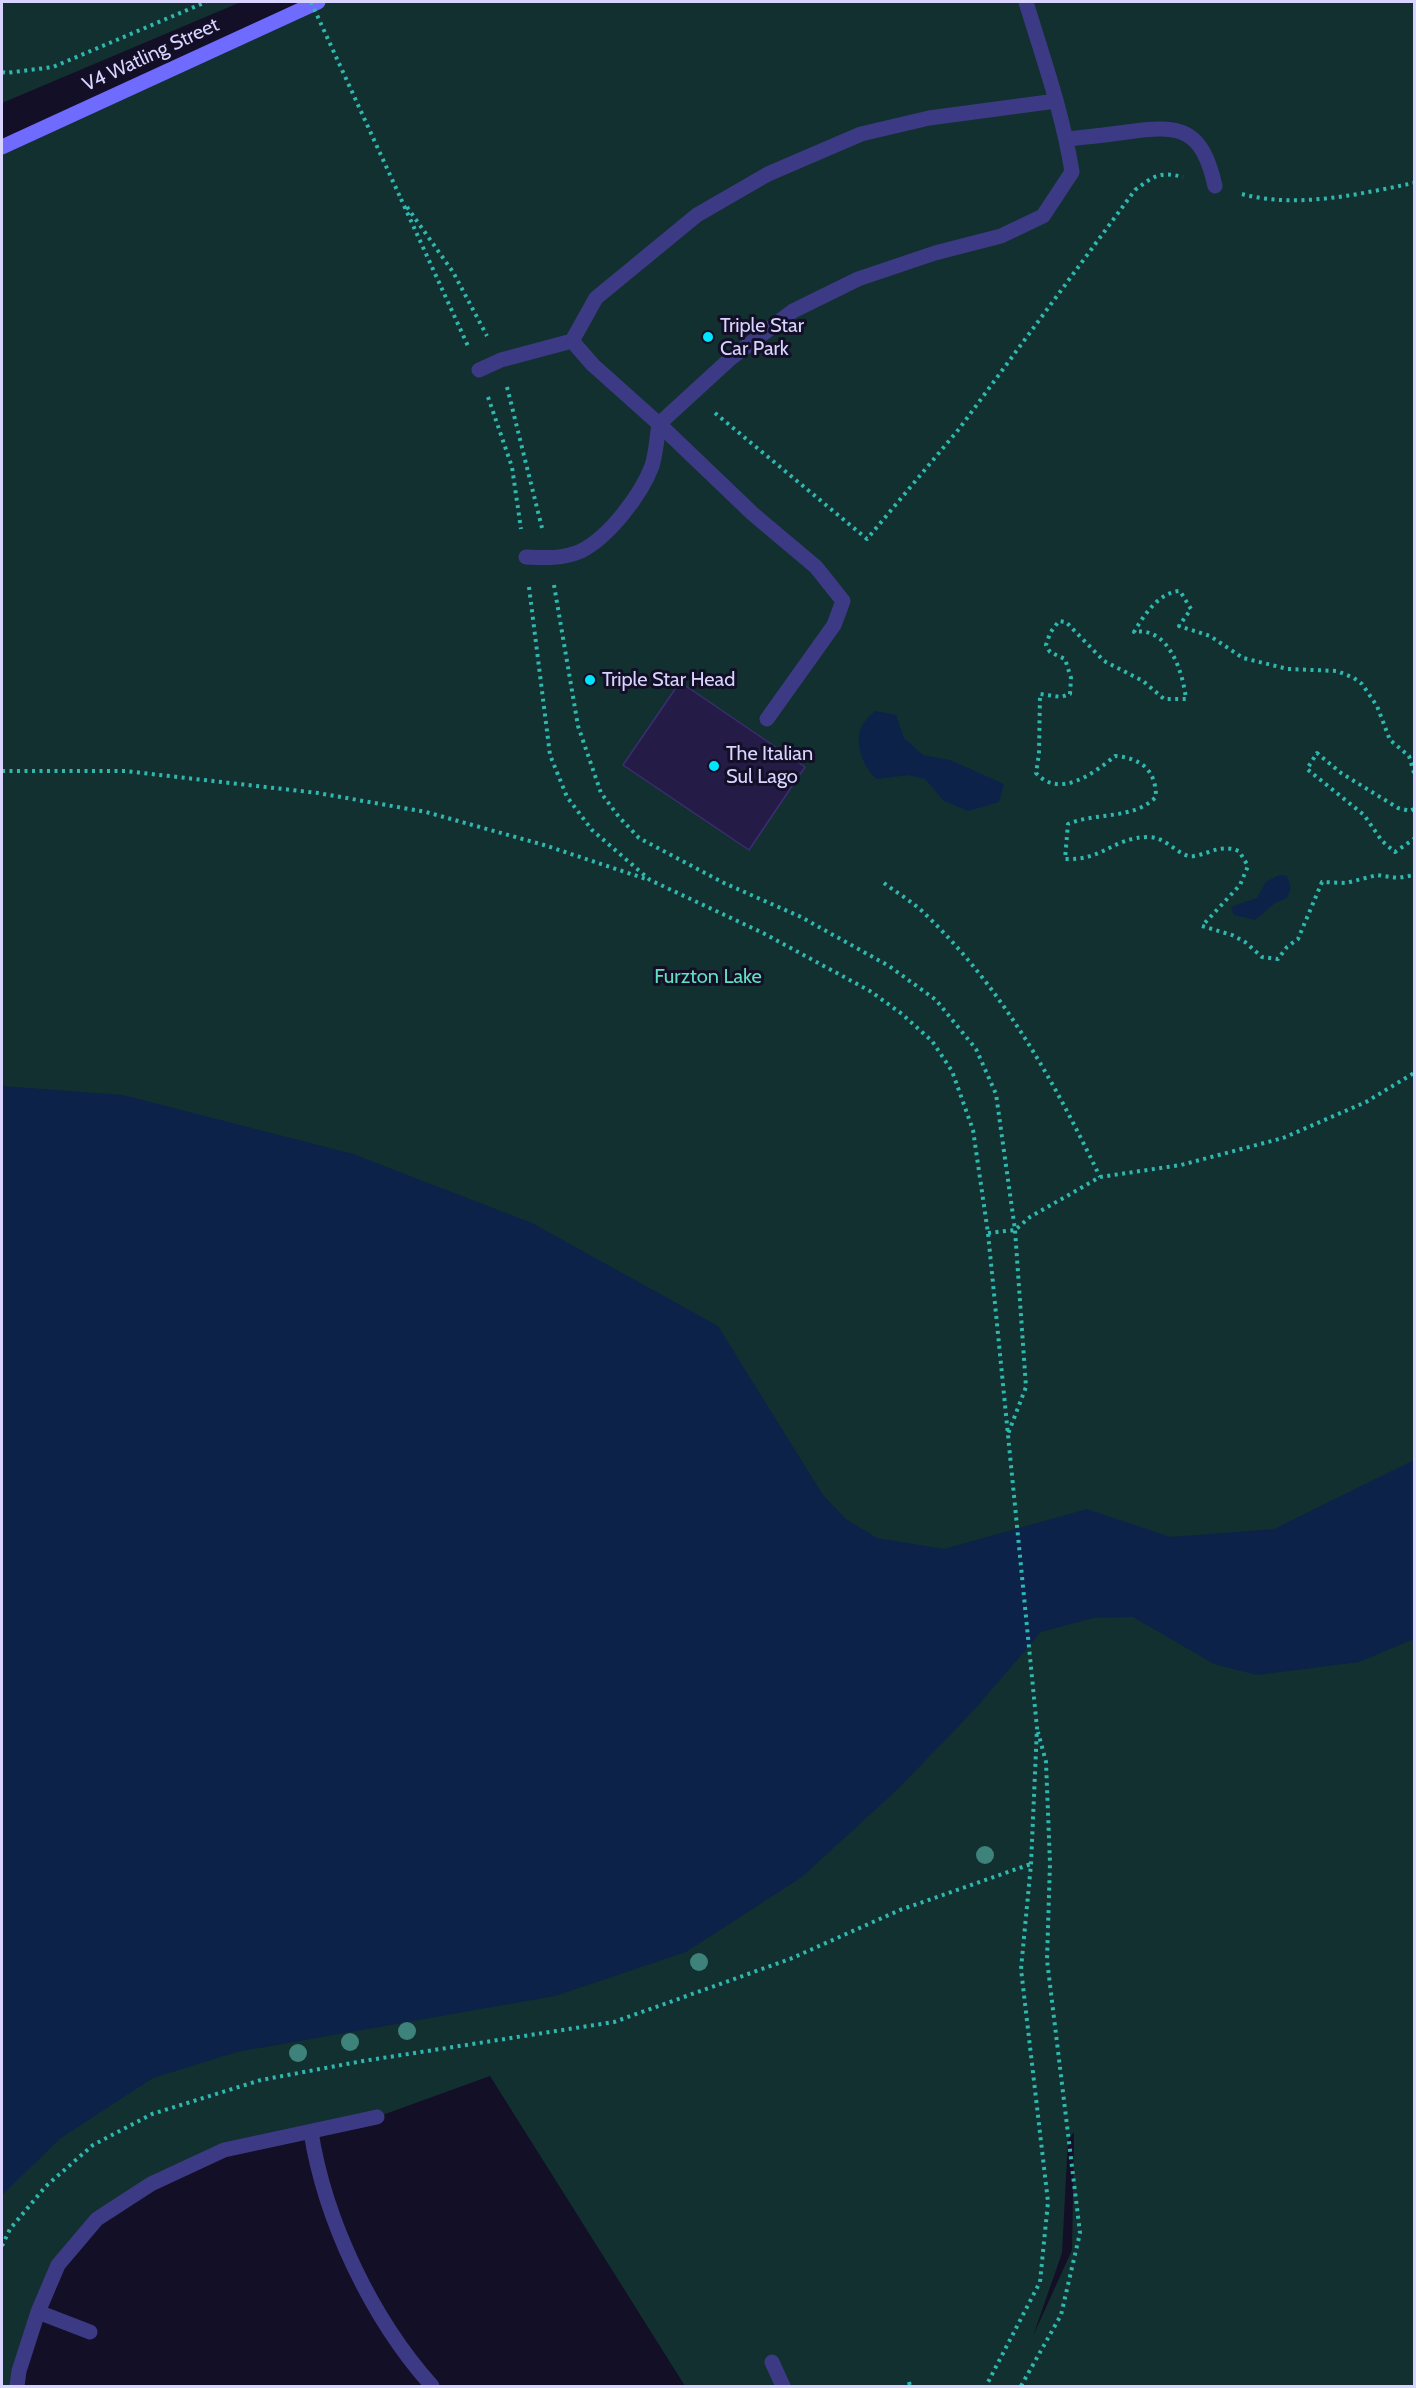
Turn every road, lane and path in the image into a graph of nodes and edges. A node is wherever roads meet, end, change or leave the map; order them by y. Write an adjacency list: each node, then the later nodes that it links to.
1 (207, 2): 5 (path)
2 (311, 2): 11 (path, bridge)
3 (318, 2): 8 (street, V4 Watling Street)
4 (1026, 2): 6 (street)
5 (2, 72)
6 (1056, 101): 7 (street); 12 (street)
7 (1066, 139): 10 (street); 15 (street)
8 (2, 147)
9 (1414, 183): 10 (path)
10 (1215, 186): 15 (path)
11 (401, 199): 13 (path); 14 (path)
12 (572, 341): 13 (street); 16 (street)
13 (501, 360): 14 (street); 18 (path)
14 (479, 370): 17 (path)
15 (694, 395): 16 (street)
16 (659, 424): 18 (street); 19 (street)
17 (526, 557): 18 (street); 25 (path)
18 (550, 558): 29 (path)
19 (767, 719)
20 (2, 771): 25 (path)
21 (1414, 773): 24 (path)
22 (1414, 809): 23 (path)
23 (1414, 839)
24 (1414, 875)
25 (650, 880): 30 (path)
26 (884, 883): 28 (path)
27 (1414, 1073): 28 (path)
28 (1100, 1177): 29 (path)
29 (1015, 1230): 30 (path); 31 (path)
30 (988, 1233): 31 (path)
31 (1008, 1435): 32 (path)
32 (1037, 1728): 33 (path); 44 (path)
33 (1031, 1863): 36 (path); 43 (path)
34 (377, 2117): 35 (street)
35 (311, 2132): 37 (street); 41 (street)
36 (2, 2246)
37 (39, 2312): 38 (street); 40 (street)
38 (90, 2332)
39 (772, 2362): 42 (street)
40 (17, 2386)
41 (432, 2386)
42 (783, 2386)
43 (986, 2386)
44 (1021, 2386)

